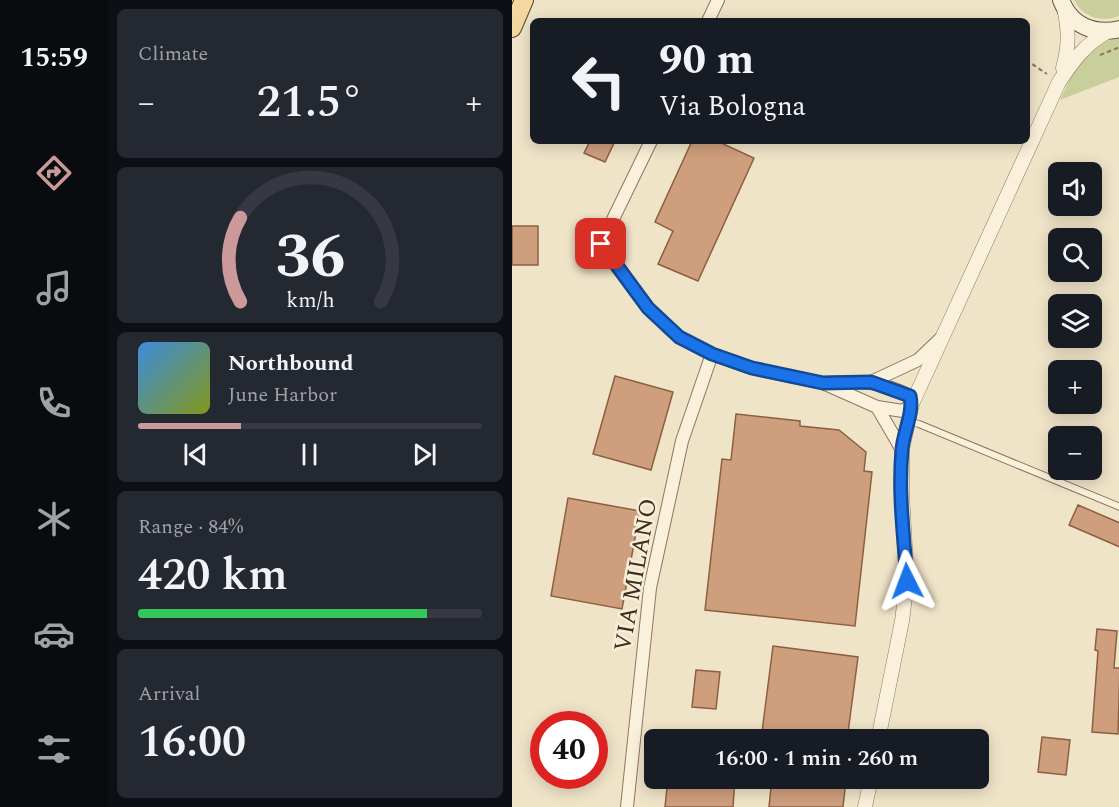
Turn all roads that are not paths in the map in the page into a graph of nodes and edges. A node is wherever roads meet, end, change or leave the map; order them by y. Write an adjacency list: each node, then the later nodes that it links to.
1 (524, 0): 5 (main road)
2 (718, 0): 4 (street)
3 (1063, 4): 6 (main road); 7 (street)
4 (709, 18)
5 (512, 28)
6 (1113, 31): 7 (street)
7 (1060, 82): 9 (street)
8 (650, 144): 10 (street)
9 (941, 338): 11 (street); 13 (street)
10 (712, 354): 12 (street); 20 (street, VIA MILANO)
11 (871, 382): 12 (street); 13 (street)
12 (823, 383): 14 (street)
13 (912, 404): 14 (street); 15 (street)
14 (877, 408): 16 (street)
15 (907, 421): 16 (street); 17 (lane)
16 (902, 450): 18 (street)
17 (1120, 507)
18 (880, 729)
19 (869, 789): 21 (street)
20 (627, 807)
21 (865, 807)

